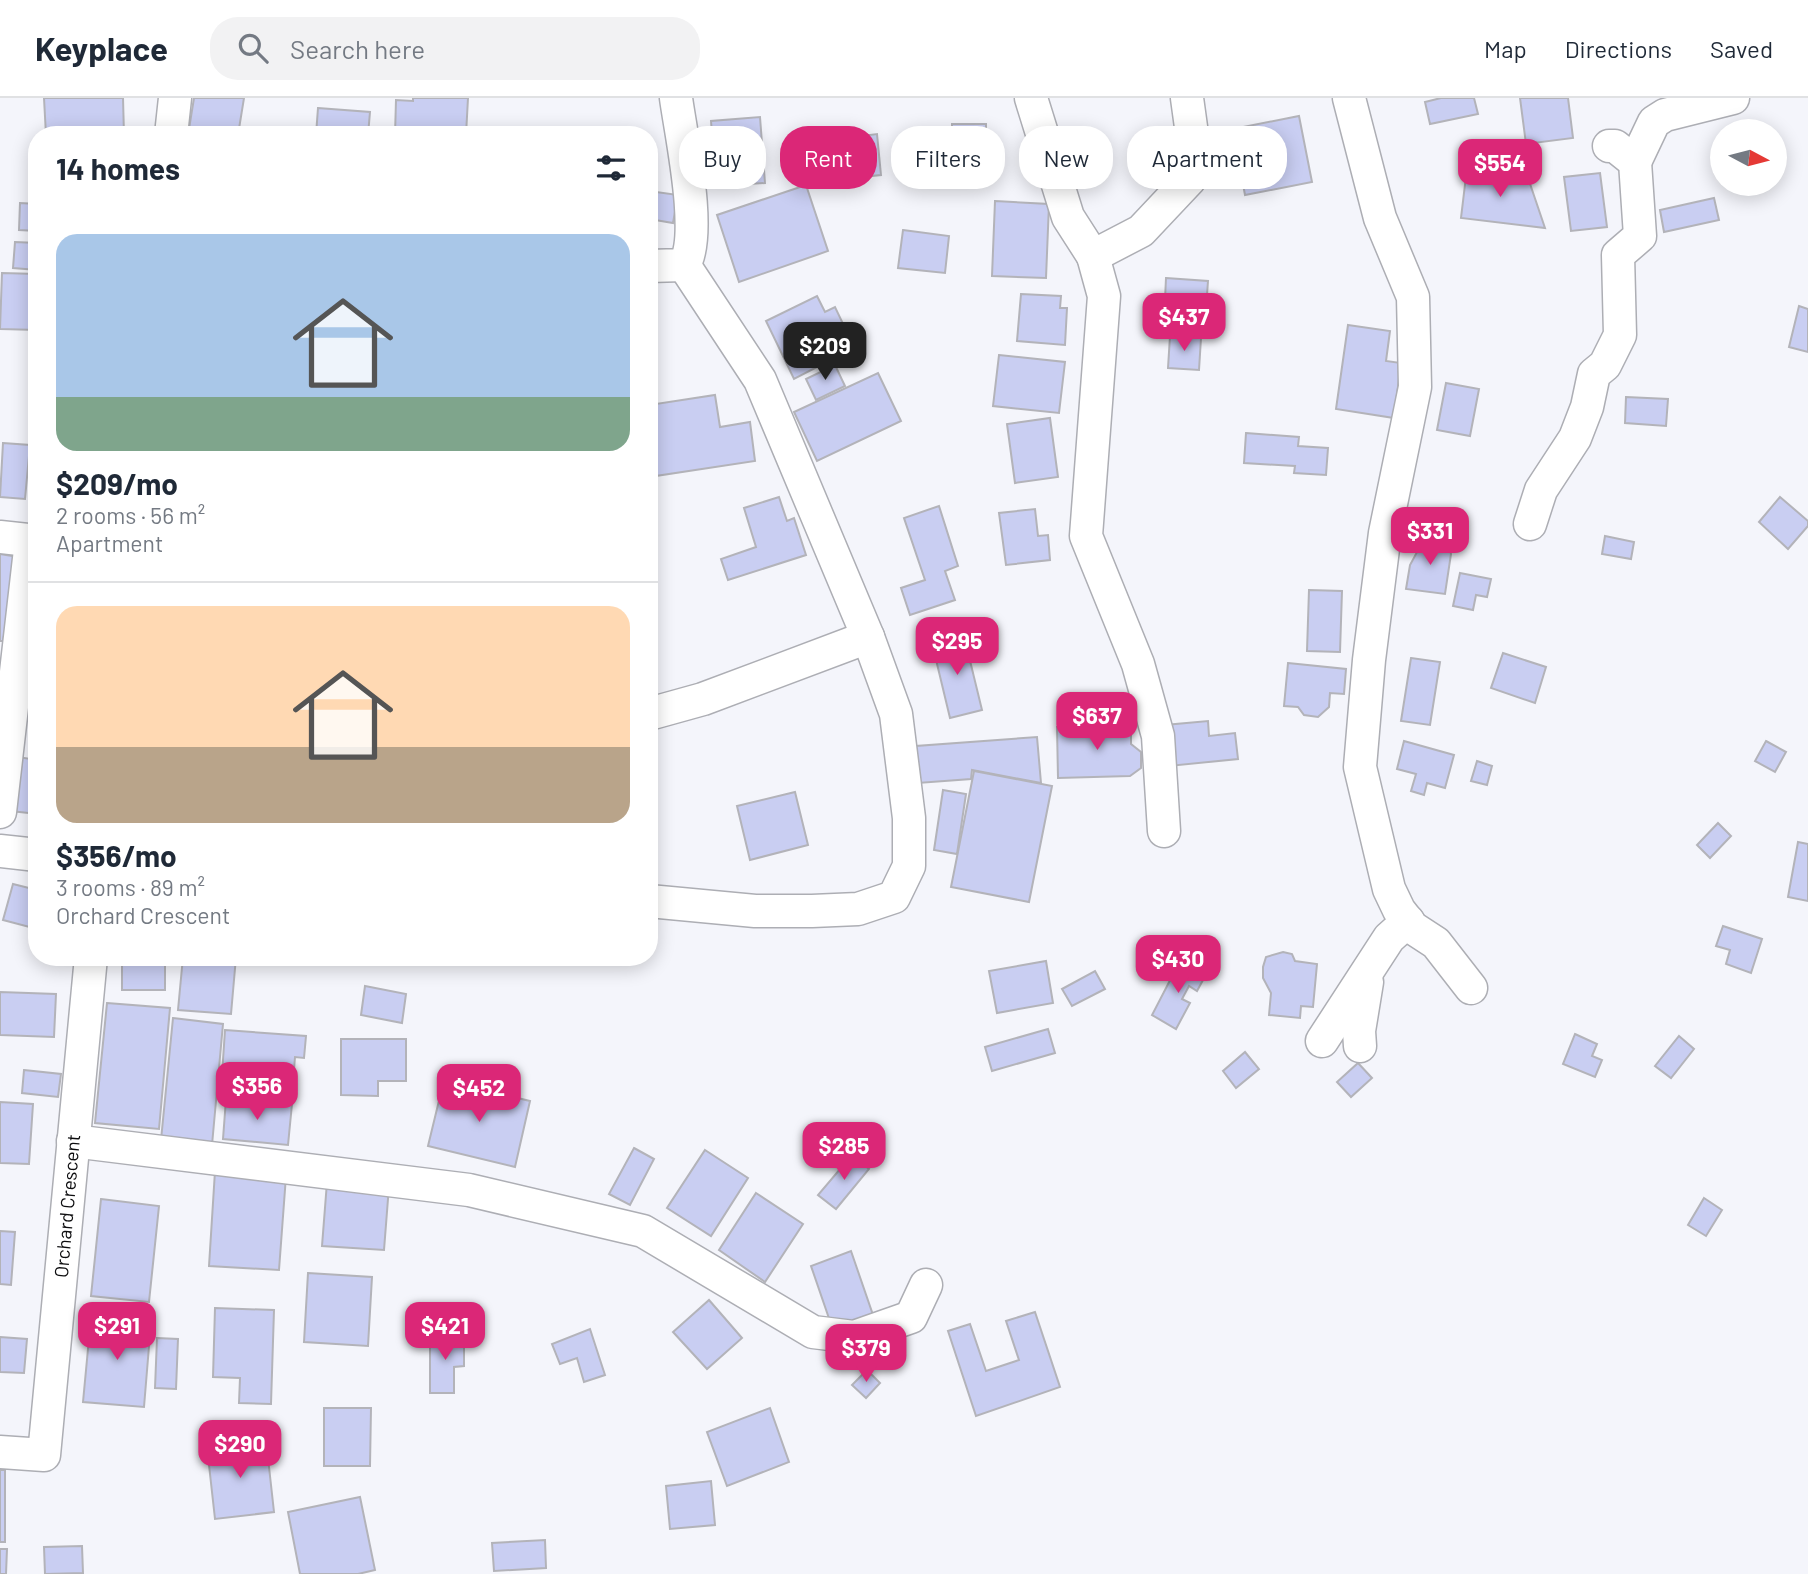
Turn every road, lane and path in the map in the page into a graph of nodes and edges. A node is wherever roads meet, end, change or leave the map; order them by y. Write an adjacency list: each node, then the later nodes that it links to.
1 (175, 98): 7 (street)
2 (676, 98): 9 (street)
3 (1031, 98): 8 (street)
4 (1187, 98): 8 (street)
5 (1349, 98): 22 (street)
6 (1733, 98): 11 (street)
7 (172, 126)
8 (1093, 256): 18 (street)
9 (684, 264): 10 (street); 15 (street)
10 (658, 265)
11 (1530, 524)
12 (0, 537): 13 (street)
13 (28, 540)
14 (28, 589): 17 (street)
15 (868, 637): 16 (street); 21 (street)
16 (658, 712)
17 (0, 812)
18 (1164, 831)
19 (0, 852): 20 (street)
20 (28, 854)
21 (658, 902)
22 (1408, 921): 24 (street); 25 (street)
23 (90, 966): 28 (street, Orchard Crescent)
24 (1370, 967): 26 (street); 27 (street)
25 (1471, 988)
26 (1322, 1041)
27 (1360, 1046)
28 (73, 1141): 29 (street); 30 (street, Orchard Crescent)
29 (926, 1285)
30 (0, 1452)

